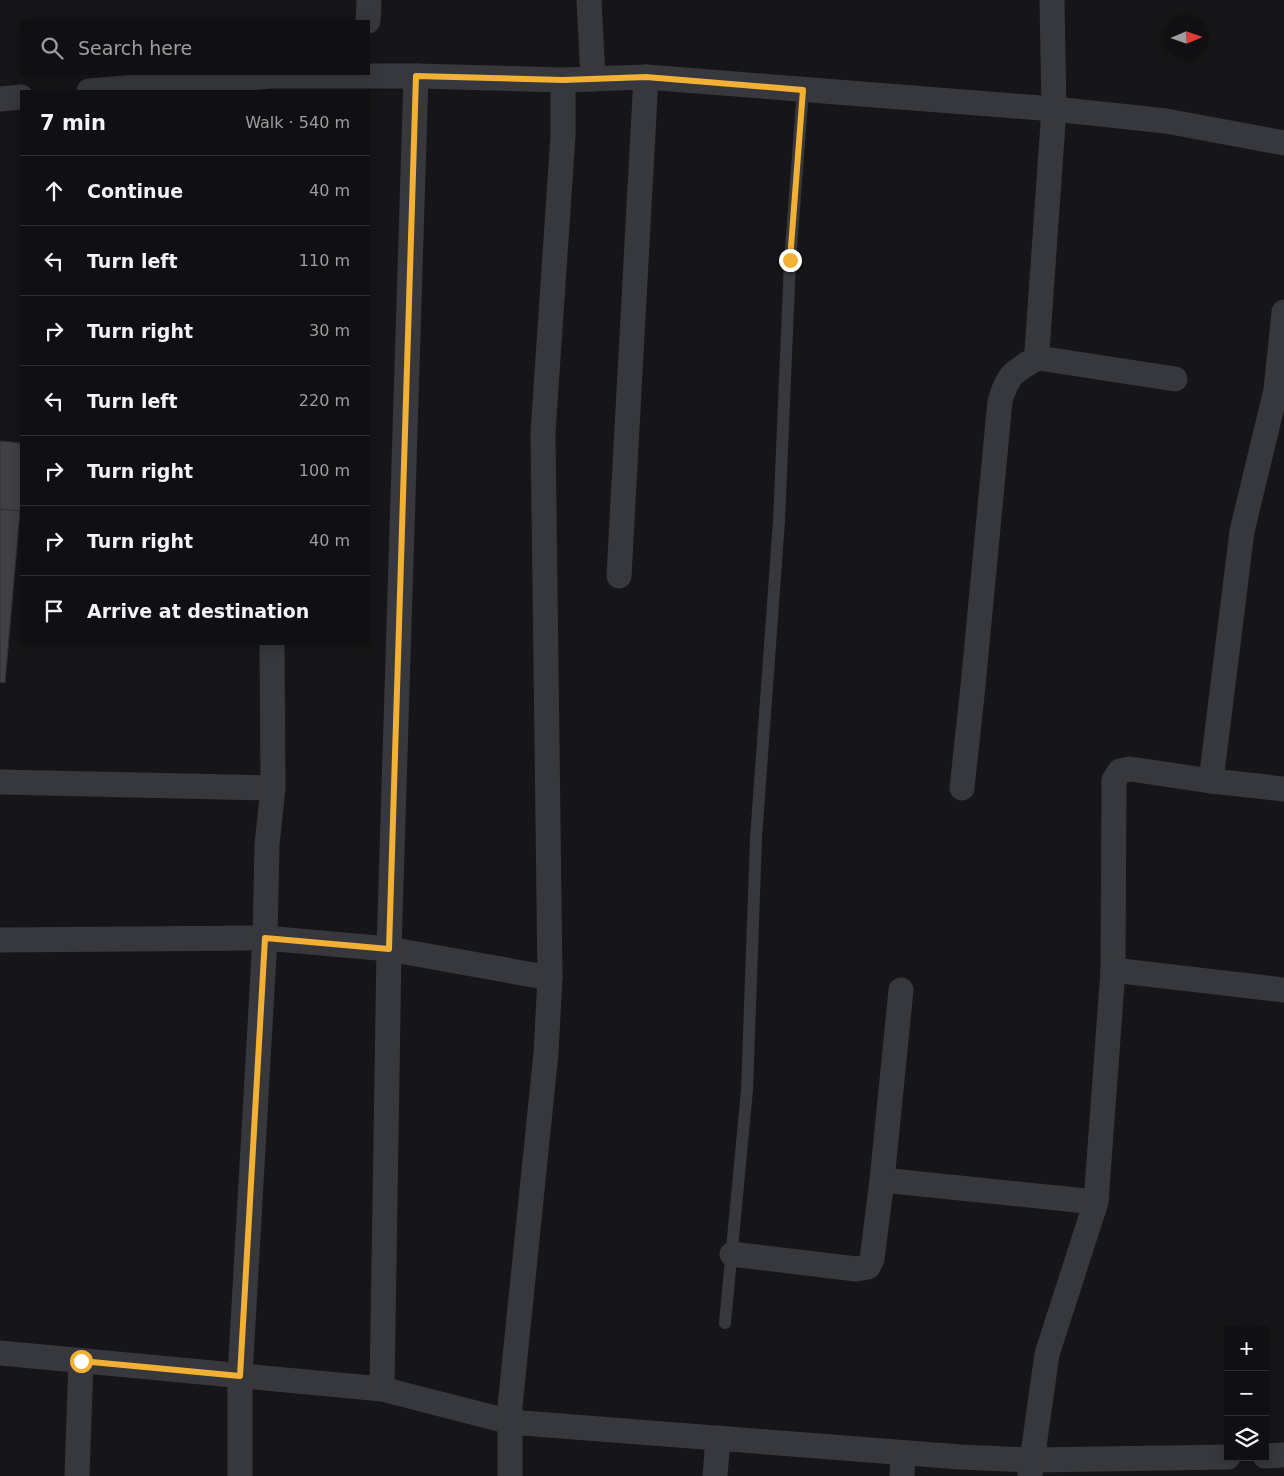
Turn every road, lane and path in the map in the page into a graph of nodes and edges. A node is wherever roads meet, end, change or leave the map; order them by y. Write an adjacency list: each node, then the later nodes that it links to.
1 (369, 0): 4 (street)
2 (589, 0): 8 (street)
3 (1052, 0): 15 (street)
4 (368, 20)
5 (364, 75): 6 (street); 10 (street)
6 (416, 76): 9 (street); 29 (street)
7 (646, 77): 8 (street); 12 (street); 20 (street)
8 (593, 79): 9 (street)
9 (563, 80): 31 (street)
10 (271, 84): 11 (street)
11 (115, 90)
12 (803, 90): 15 (street); 36 (lane)
13 (20, 97): 14 (street)
14 (0, 99)
15 (1054, 109): 16 (street); 18 (street)
16 (1284, 143)
17 (1284, 312): 22 (street)
18 (1040, 356): 19 (street); 25 (street)
19 (1175, 379)
20 (620, 576)
21 (272, 645): 24 (street)
22 (1211, 781): 26 (street); 30 (street)
23 (0, 782): 24 (street)
24 (273, 788): 27 (street)
25 (962, 788)
26 (1284, 789)
27 (265, 938): 28 (street); 29 (street); 40 (street)
28 (0, 940)
29 (389, 949): 31 (street); 41 (street)
30 (1112, 970): 33 (street); 35 (street)
31 (550, 978): 42 (street)
32 (901, 990): 34 (street)
33 (1284, 990)
34 (882, 1180): 35 (street); 36 (street)
35 (1096, 1202): 48 (street)
36 (732, 1254): 37 (lane)
37 (725, 1323)
38 (0, 1353): 39 (street)
39 (81, 1361): 40 (street); 49 (street)
40 (240, 1376): 41 (street); 50 (street)
41 (382, 1388): 42 (street)
42 (510, 1422): 43 (street); 51 (street)
43 (718, 1438): 47 (street); 52 (street)
44 (1224, 1456): 48 (street)
45 (1269, 1456): 46 (street)
46 (1284, 1456)
47 (903, 1464): 48 (street)
48 (1031, 1468)
49 (77, 1476)
50 (240, 1476)
51 (510, 1476)
52 (714, 1476)

